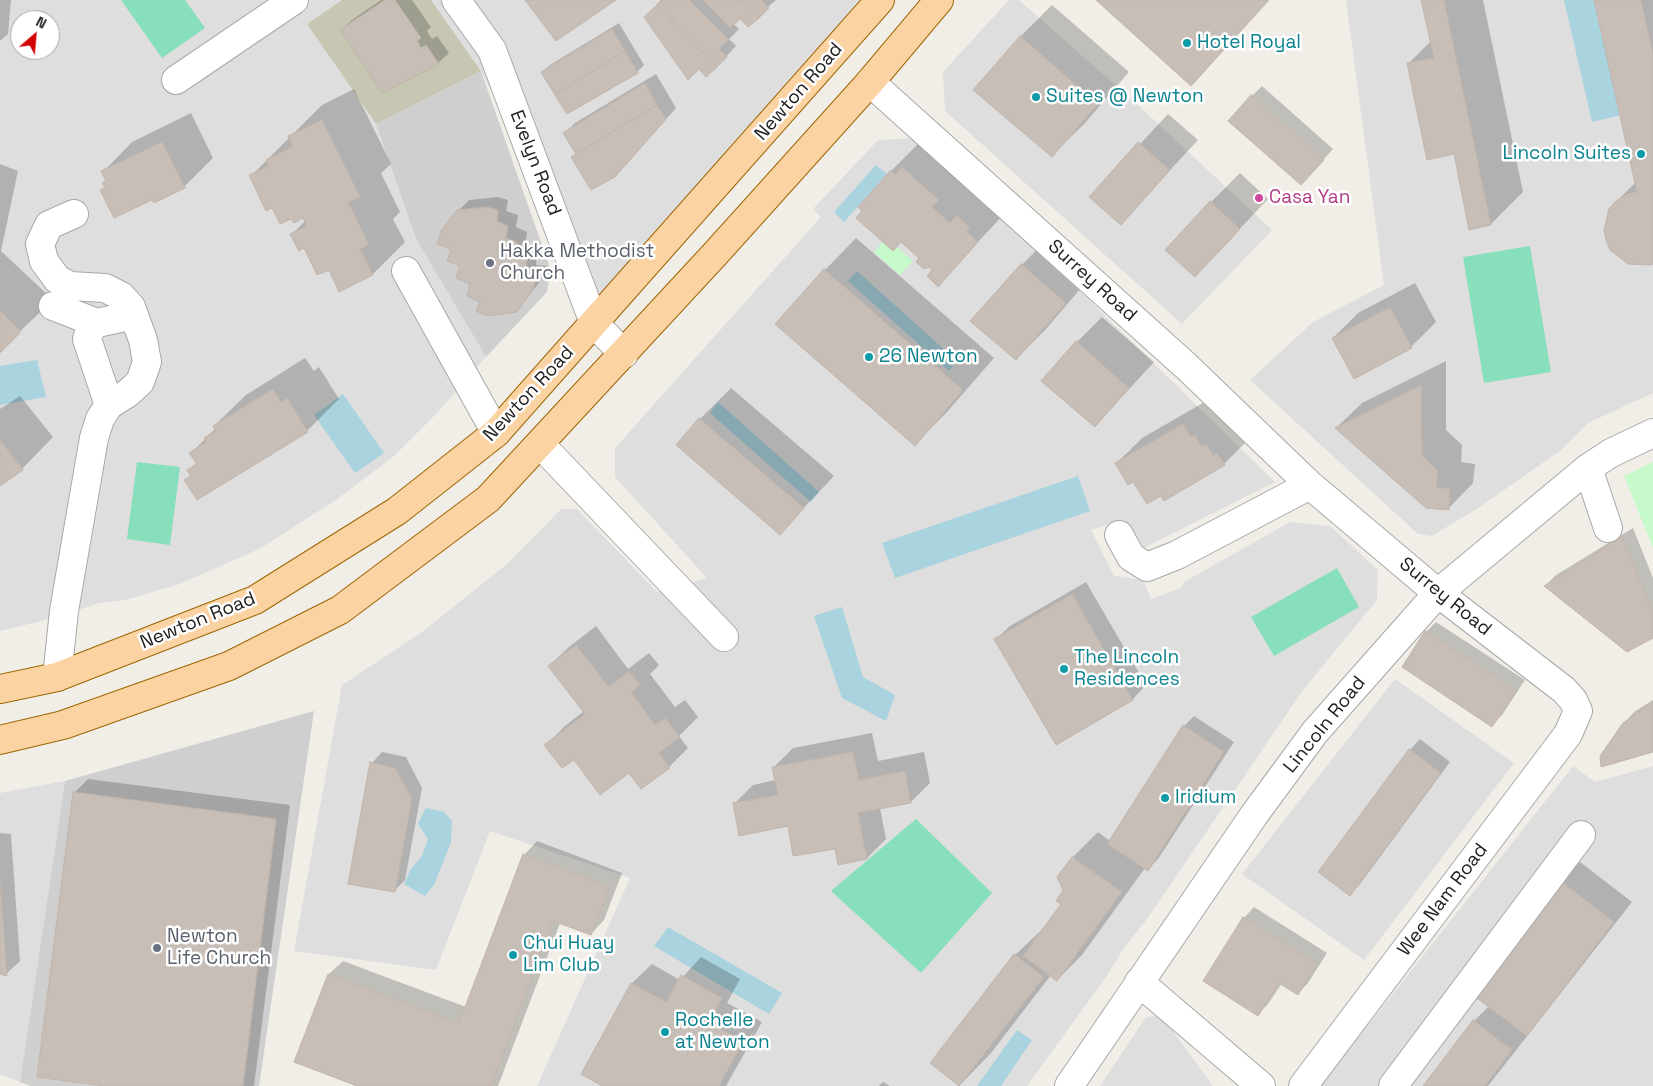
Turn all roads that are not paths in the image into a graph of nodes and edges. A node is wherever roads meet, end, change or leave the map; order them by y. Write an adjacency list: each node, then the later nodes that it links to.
1 (294, 0): 5 (street)
2 (456, 0): 13 (street, Evelyn Road)
3 (880, 0): 8 (main road, Newton Road)
4 (939, 0): 6 (main road)
5 (176, 80)
6 (870, 82): 9 (main road); 21 (street, Surrey Road)
7 (74, 214): 12 (street)
8 (685, 221): 9 (main road); 13 (main road, Newton Road)
9 (716, 253): 15 (main road)
10 (406, 271): 17 (street)
11 (50, 315): 14 (street)
12 (134, 315): 14 (street); 16 (street)
13 (594, 323): 15 (street, Evelyn Road); 17 (main road, Newton Road)
14 (92, 331): 16 (street)
15 (624, 354): 19 (main road)
16 (109, 406): 26 (street)
17 (496, 433): 26 (main road, Newton Road)
18 (1653, 433): 20 (street, Lincoln Road)
19 (540, 444): 25 (street); 29 (main road)
20 (1588, 468): 22 (street); 24 (street, Lincoln Road)
21 (1310, 485): 23 (street); 24 (street, Surrey Road)
22 (1608, 528)
23 (1119, 535)
24 (1438, 593): 28 (street, Surrey Road); 31 (street, Lincoln Road)
25 (724, 637)
26 (57, 677): 27 (main road, Newton Road)
27 (0, 689)
28 (1578, 711): 34 (street, Wee Nam Road)
29 (0, 740)
30 (1581, 835): 35 (street)
31 (1139, 982): 32 (street, Lincoln Road); 33 (street)
32 (1069, 1086)
33 (1261, 1086)
34 (1303, 1086)
35 (1393, 1086)

